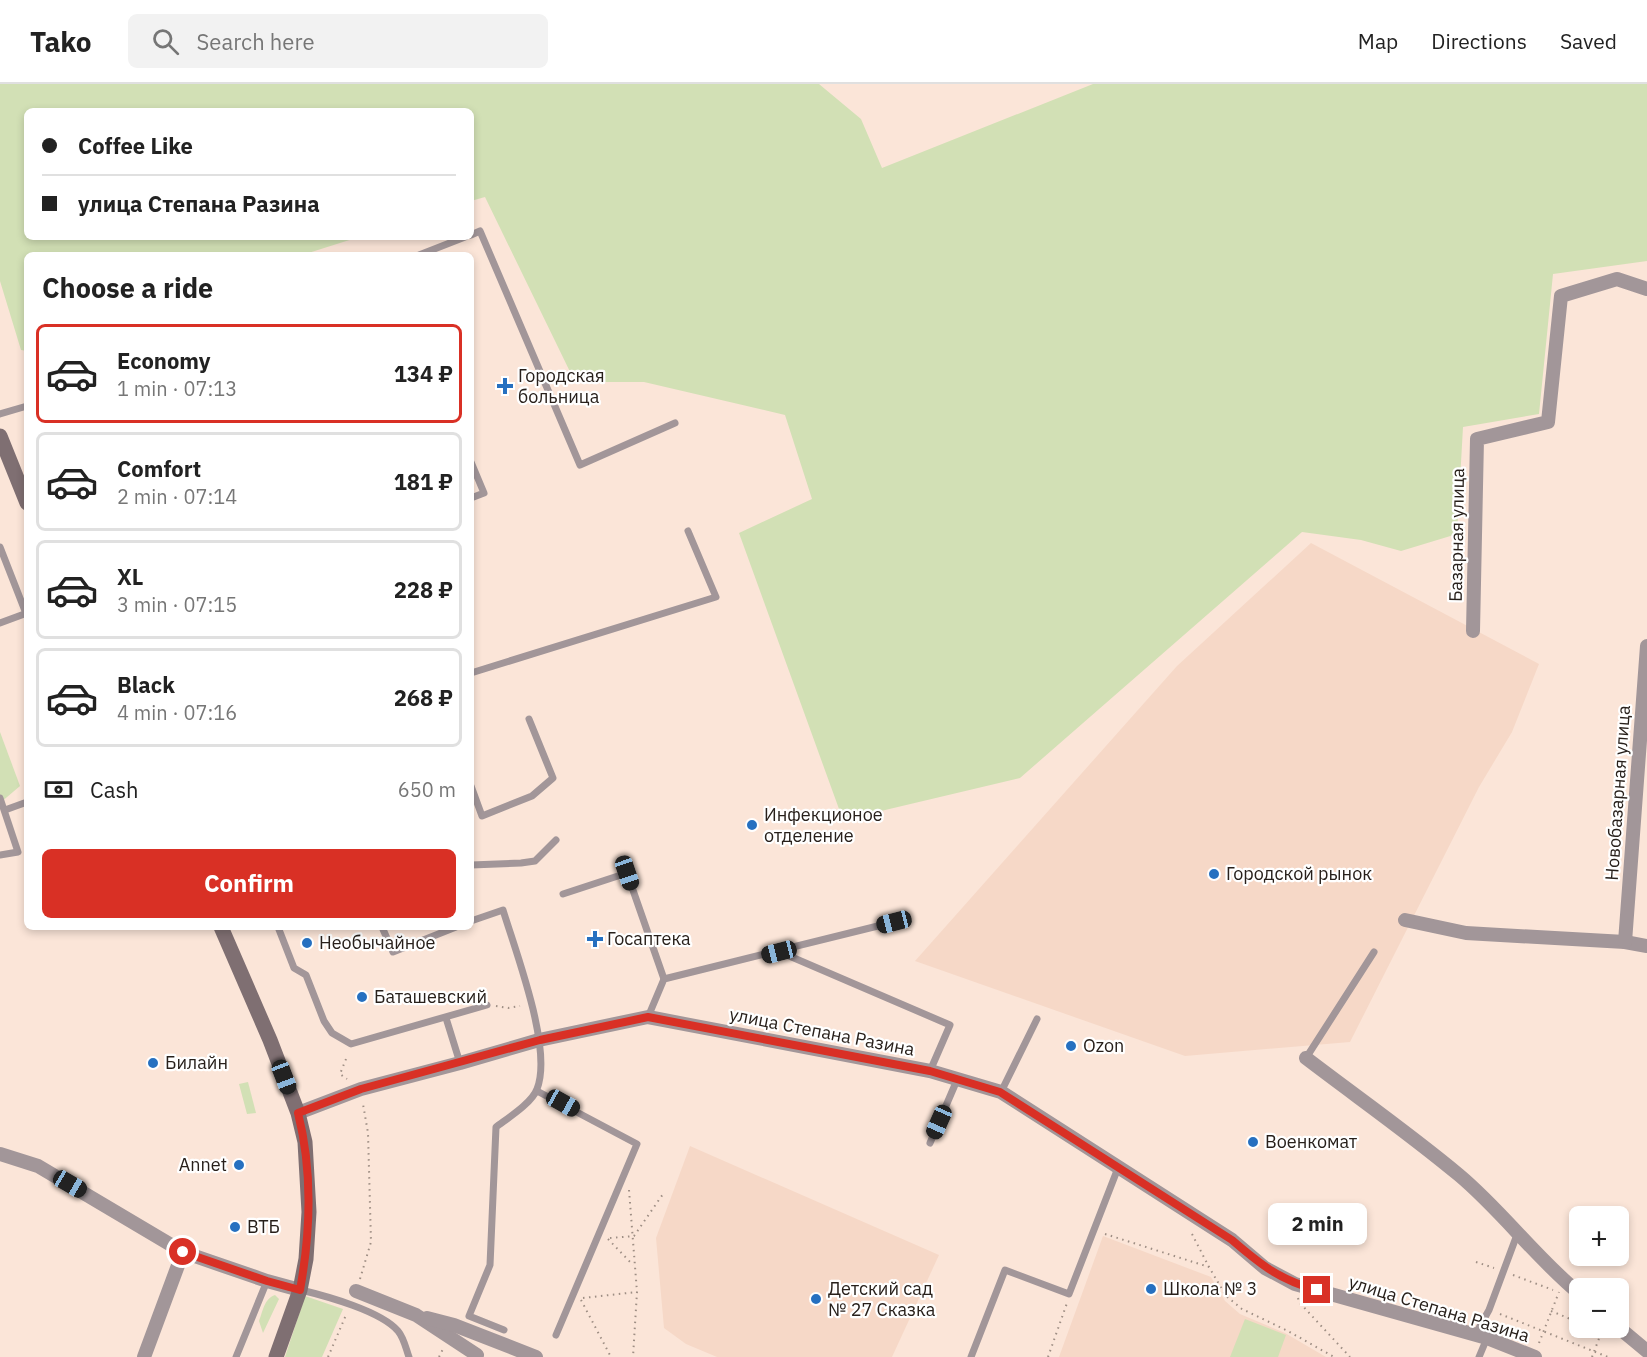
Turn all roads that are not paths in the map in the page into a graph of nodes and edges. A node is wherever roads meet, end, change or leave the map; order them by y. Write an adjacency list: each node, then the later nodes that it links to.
1 (474, 234): 7 (lane)
2 (457, 240): 3 (lane)
3 (427, 252)
4 (1647, 289): 17 (street, Базарная улица)
5 (24, 407): 6 (lane)
6 (0, 414)
7 (675, 423)
8 (0, 436): 10 (main road)
9 (474, 469): 11 (lane)
10 (24, 496)
11 (474, 497)
12 (688, 531): 19 (lane)
13 (0, 547): 14 (lane)
14 (24, 607)
15 (24, 615): 16 (lane)
16 (0, 623)
17 (1473, 631)
18 (1647, 646): 36 (street, Новобазарная улица)
19 (474, 671)
20 (529, 719): 21 (lane)
21 (474, 794)
22 (0, 798): 24 (lane)
23 (24, 803): 24 (lane)
24 (5, 810): 26 (lane)
25 (555, 840): 27 (lane)
26 (0, 855)
27 (474, 865)
28 (563, 894): 40 (lane)
29 (474, 920): 45 (lane)
30 (1405, 920): 36 (street)
31 (894, 922): 38 (lane)
32 (222, 930): 52 (main road)
33 (279, 930): 43 (lane)
34 (383, 930): 35 (lane)
35 (448, 930)
36 (1625, 942): 37 (street)
37 (1647, 946)
38 (779, 952): 40 (lane); 48 (lane)
39 (1374, 952): 46 (lane)
40 (664, 980): 42 (lane)
41 (487, 1005): 43 (lane)
42 (648, 1017): 45 (street, улица Степана Разина); 48 (street, улица Степана Разина)
43 (446, 1018): 47 (lane)
44 (1037, 1019): 51 (lane)
45 (540, 1040): 47 (street, улица Степана Разина); 50 (lane)
46 (1306, 1058): 56 (street)
47 (460, 1063): 52 (street, улица Степана Разина)
48 (930, 1071): 49 (street, улица Степана Разина)
49 (957, 1080): 51 (street, улица Степана Разина); 53 (lane)
50 (537, 1091): 63 (lane); 64 (lane)
51 (1000, 1092): 55 (street, улица Степана Разина)
52 (298, 1113): 60 (main road)
53 (930, 1143)
54 (0, 1154): 57 (street)
55 (1118, 1168): 65 (street, улица Степана Разина); 74 (lane)
56 (1518, 1231): 59 (street); 65 (lane)
57 (183, 1252): 58 (street); 69 (street)
58 (267, 1281): 60 (street); 70 (lane)
59 (1569, 1285)
60 (300, 1290): 71 (main road); 72 (lane)
61 (356, 1291): 62 (street)
62 (416, 1315): 68 (street); 73 (street)
63 (504, 1330)
64 (556, 1335)
65 (1481, 1336): 75 (lane); 76 (street, улица Степана Разина)
66 (1629, 1336): 67 (street)
67 (1647, 1351)
68 (477, 1355)
69 (144, 1357)
70 (237, 1357)
71 (276, 1357)
72 (410, 1357)
73 (536, 1357)
74 (971, 1357)
75 (1479, 1357)
76 (1534, 1357)

